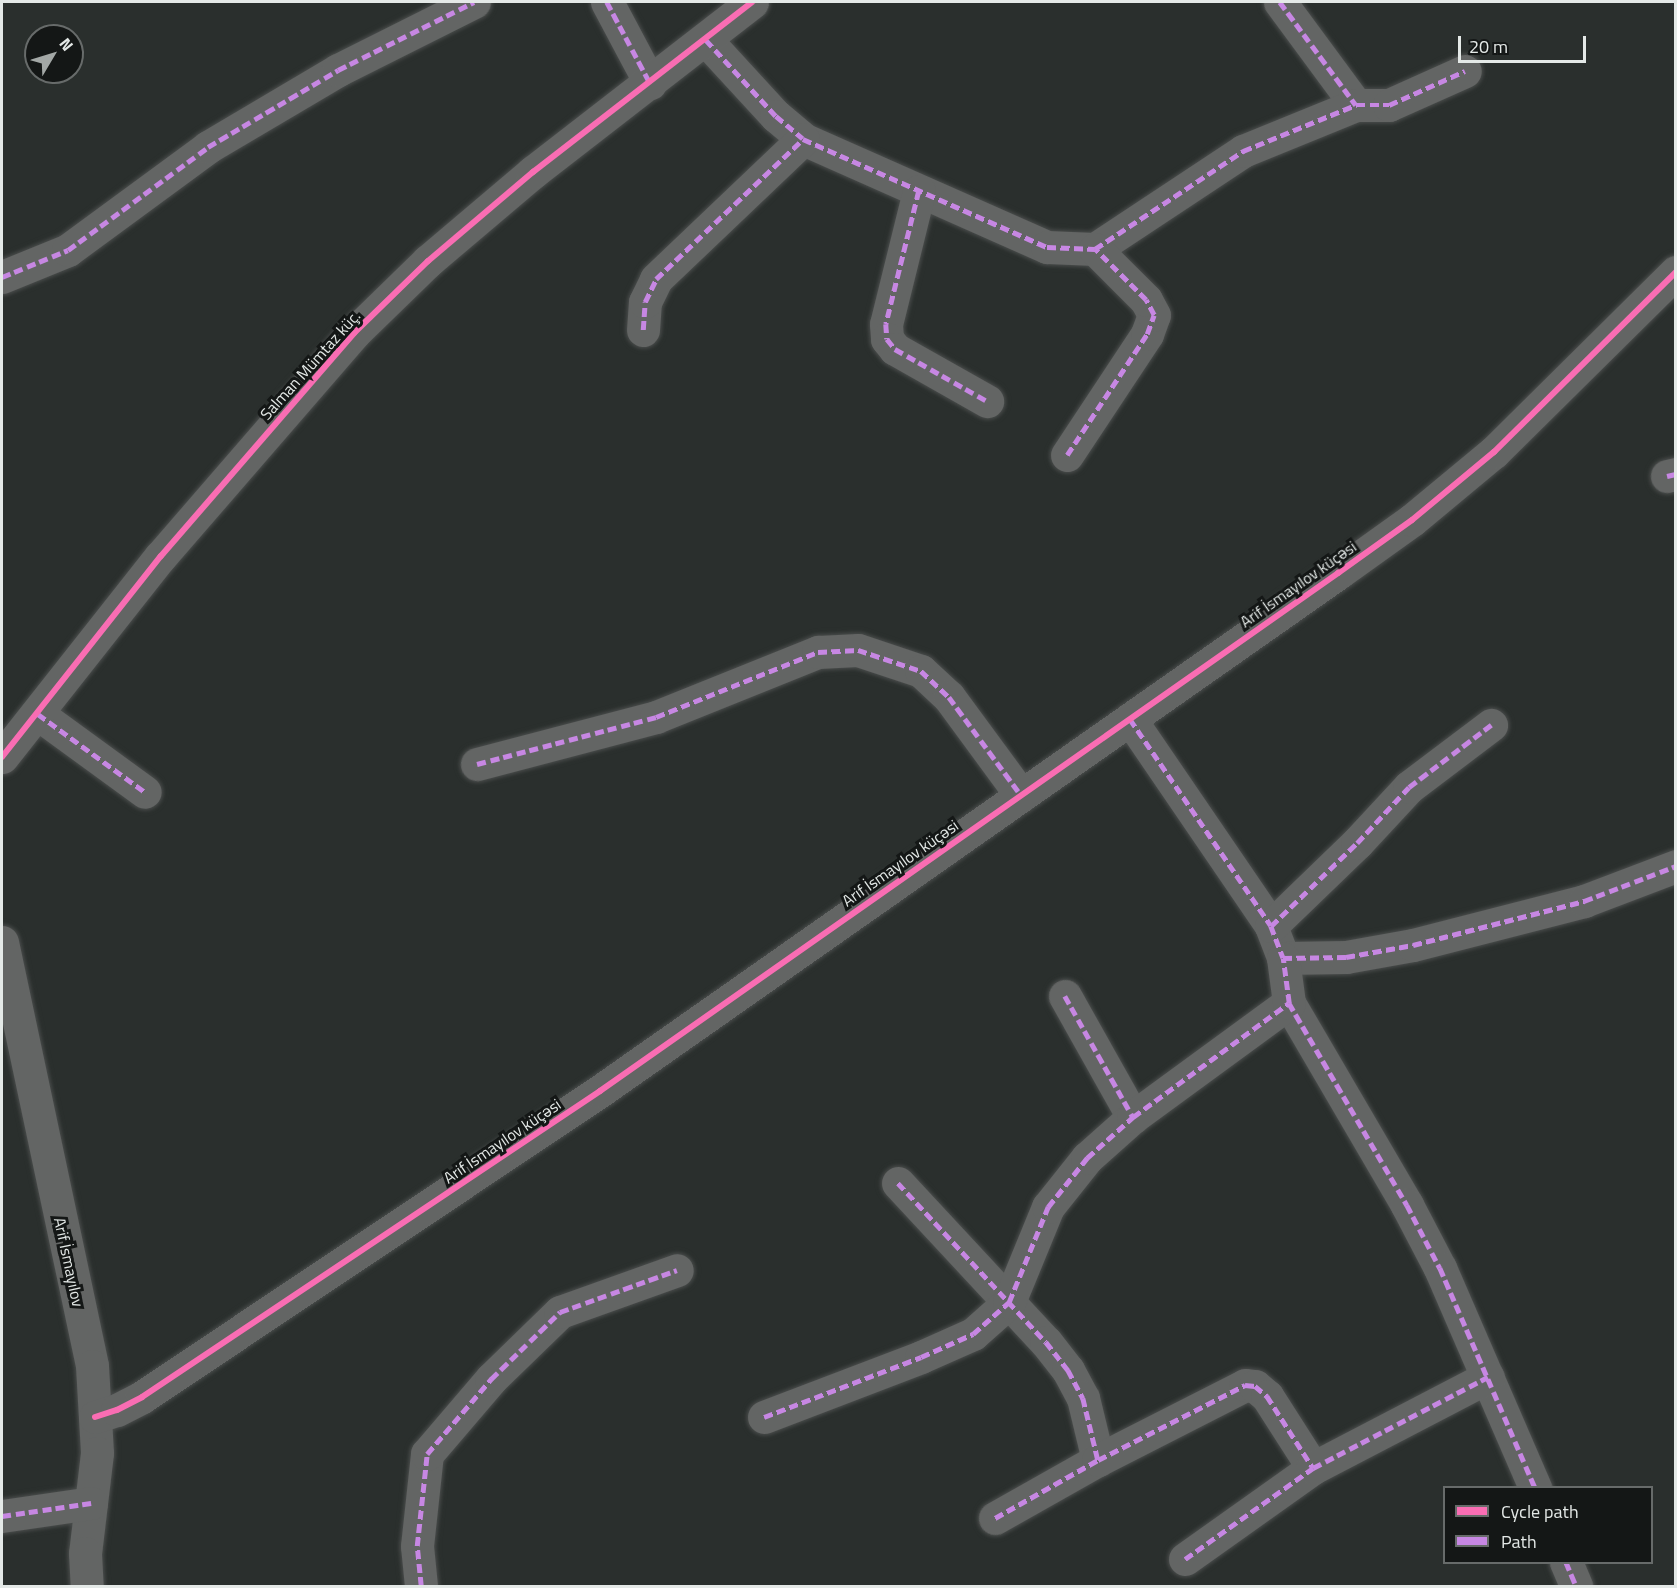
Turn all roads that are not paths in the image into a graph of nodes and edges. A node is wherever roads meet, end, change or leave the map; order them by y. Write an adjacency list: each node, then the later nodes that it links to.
1 (474, 2): 13 (street)
2 (607, 2): 7 (street)
3 (752, 2): 5 (street, Salman Mümtaz küç.)
4 (1280, 2): 8 (street)
5 (706, 40): 7 (street, Salman Mümtaz küç.); 9 (street)
6 (1465, 71): 8 (street)
7 (650, 83): 17 (street, Salman Mümtaz küç.)
8 (1356, 105): 11 (street)
9 (803, 139): 10 (street); 14 (street)
10 (919, 191): 11 (street); 15 (street)
11 (1095, 249): 16 (street)
12 (1676, 272): 18 (street, Arif İsmayılov küçəsi)
13 (2, 277)
14 (643, 330)
15 (987, 401)
16 (1067, 455)
17 (38, 714): 20 (street, Salman Mümtaz küç.); 22 (street)
18 (1130, 719): 23 (street, Arif İsmayılov küçəsi); 25 (street)
19 (1491, 725): 25 (street)
20 (2, 757)
21 (477, 764): 23 (street)
22 (145, 792)
23 (1021, 795): 35 (street, Arif İsmayılov küçəsi)
24 (1676, 866): 27 (street)
25 (1271, 926): 27 (street)
26 (2, 942): 35 (street, Arif İsmayılov)
27 (1283, 958): 29 (street)
28 (1065, 996): 30 (street)
29 (1289, 1003): 30 (street); 34 (street)
30 (1133, 1117): 33 (street)
31 (898, 1183): 33 (street)
32 (677, 1270): 46 (street)
33 (1009, 1302): 36 (street); 37 (street)
34 (1488, 1377): 38 (street); 39 (street)
35 (95, 1417): 40 (street, Arif İsmayılov)
36 (764, 1417)
37 (1098, 1460): 38 (street); 42 (street)
38 (1313, 1468): 43 (street)
39 (1534, 1486)
40 (91, 1503): 41 (street); 45 (street, Arif İsmayılov)
41 (2, 1516)
42 (995, 1518)
43 (1185, 1558)
44 (1566, 1564): 47 (street)
45 (87, 1587)
46 (421, 1587)
47 (1576, 1587)

